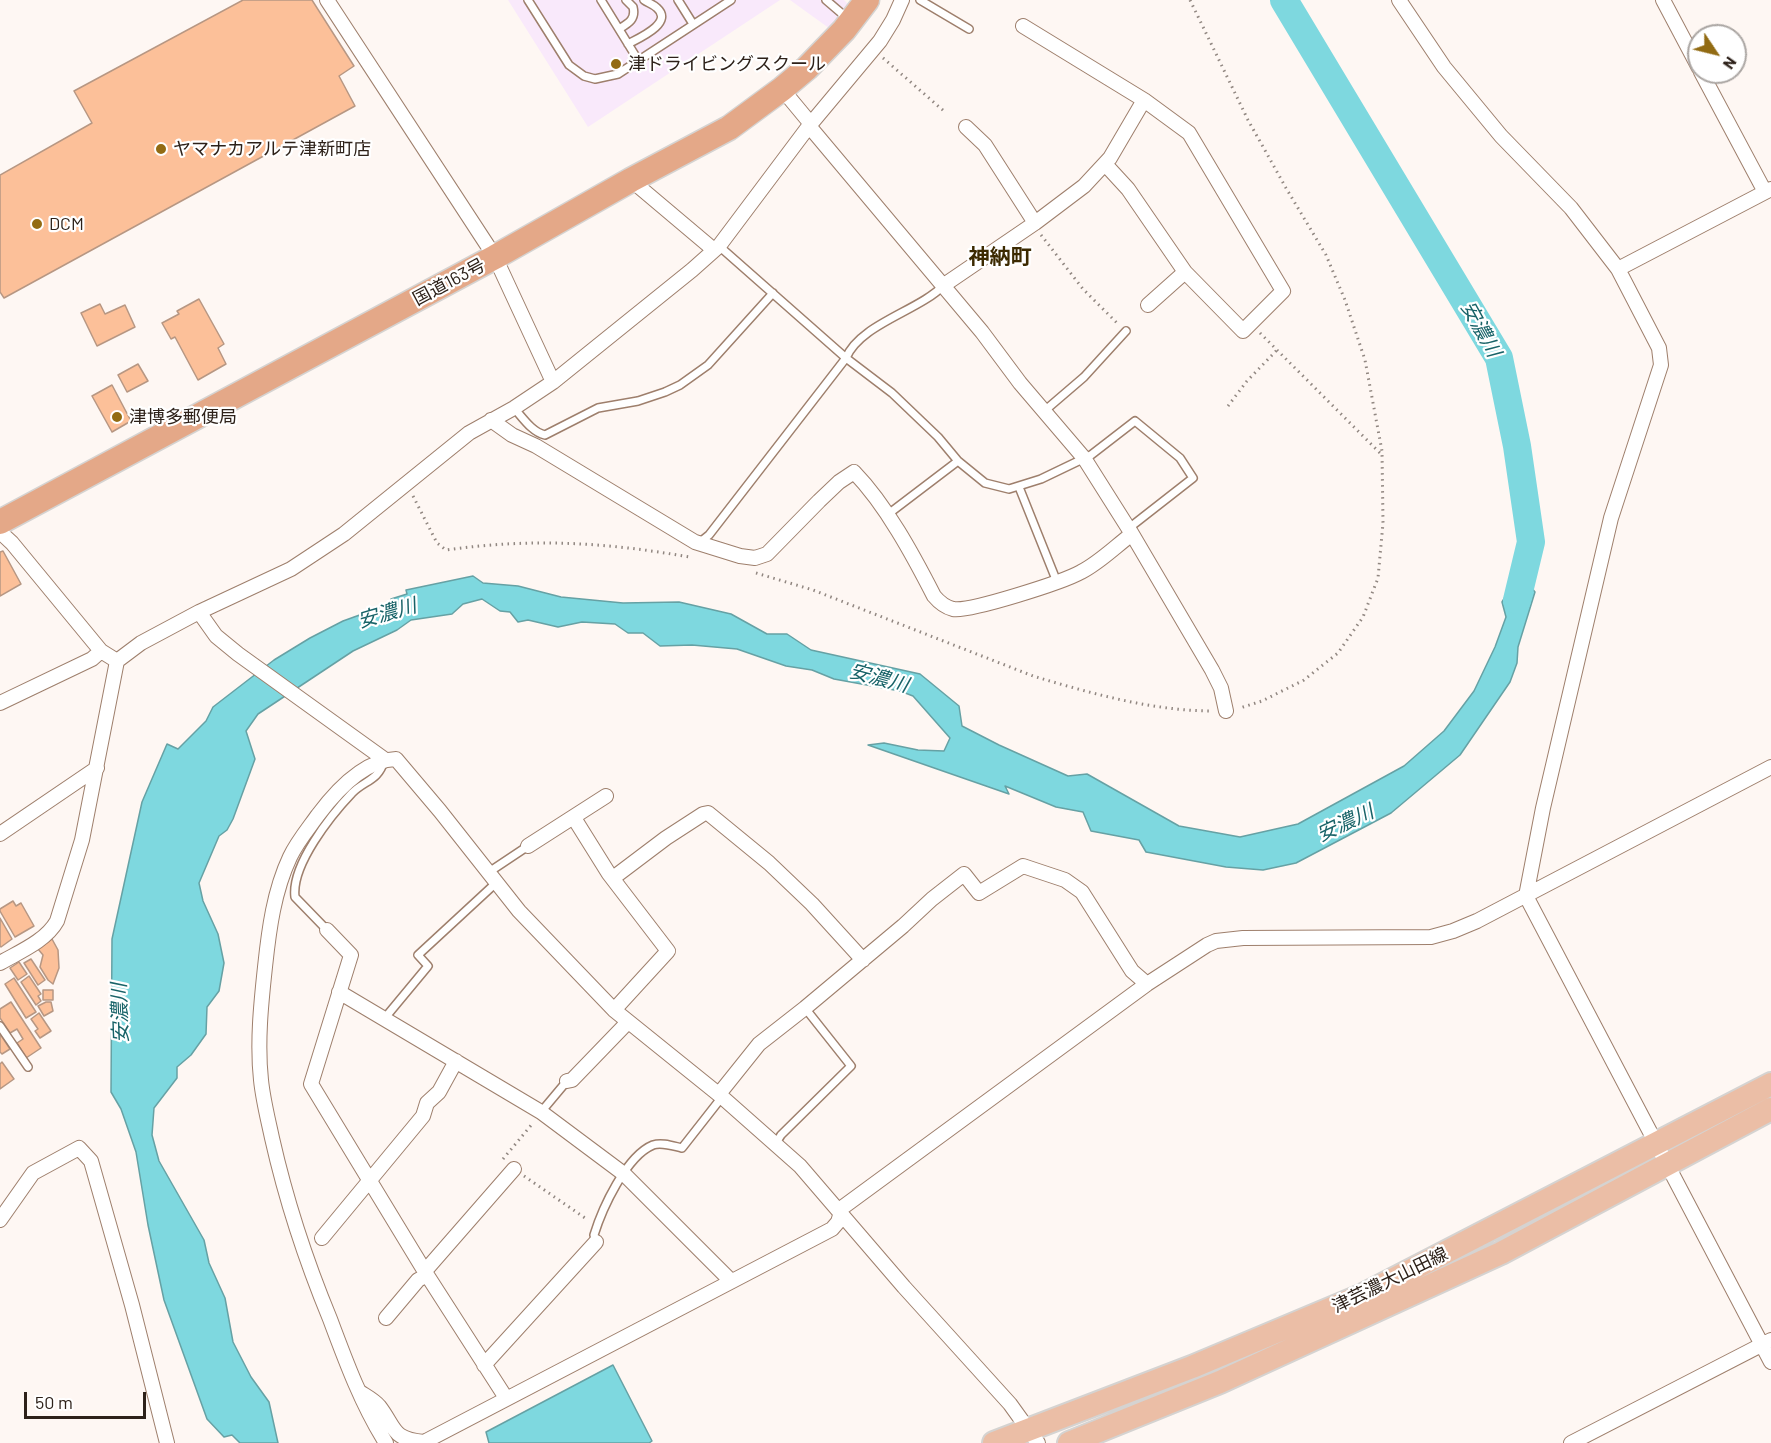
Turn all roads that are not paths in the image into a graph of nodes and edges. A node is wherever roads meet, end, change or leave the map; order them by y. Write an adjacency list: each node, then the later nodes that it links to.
1 (327, 0): 32 (street)
2 (528, 0): 21 (lane)
3 (601, 0): 17 (lane)
4 (626, 0): 17 (lane)
5 (644, 0): 19 (lane)
6 (678, 0): 15 (lane)
7 (731, 0): 15 (lane)
8 (826, 0): 14 (lane)
9 (867, 0): 14 (highway, 国道163号)
10 (902, 0): 25 (street)
11 (920, 0): 18 (lane)
12 (1399, 0): 33 (street)
13 (1663, 0): 20 (street)
14 (851, 22): 23 (highway, 国道163号)
15 (693, 24): 21 (lane)
16 (1023, 26): 24 (street)
17 (619, 29): 19 (lane)
18 (969, 29)
19 (628, 44): 21 (lane)
20 (1687, 45)
21 (638, 60)
22 (1708, 84): 29 (street)
23 (782, 89): 25 (street); 28 (highway, 国道163号)
24 (1144, 100): 27 (street); 34 (street)
25 (810, 125): 31 (street); 35 (street)
26 (966, 127): 30 (street)
27 (1105, 164): 30 (street); 34 (street)
28 (631, 180): 31 (street); 32 (highway, 国道163号)
29 (1768, 190): 33 (street)
30 (1034, 224): 35 (street)
31 (717, 248): 36 (lane); 40 (street)
32 (495, 257): 40 (street); 48 (highway, 国道163号)
33 (1618, 269): 67 (street)
34 (1185, 272): 37 (street)
35 (944, 285): 39 (lane); 42 (street)
36 (773, 293): 39 (lane); 41 (lane)
37 (1148, 305)
38 (1126, 331): 42 (lane)
39 (846, 358): 45 (lane); 51 (lane)
40 (554, 382): 41 (street)
41 (514, 408): 43 (street)
42 (1042, 409): 44 (street)
43 (491, 420): 51 (street); 53 (street)
44 (1084, 458): 46 (lane); 49 (street); 49 (lane)
45 (958, 461): 46 (lane); 47 (lane)
46 (1019, 487): 52 (lane)
47 (887, 515): 51 (street); 52 (street)
48 (0, 522)
49 (1130, 531): 52 (street); 57 (street)
50 (0, 532): 54 (street)
51 (699, 543)
52 (1058, 582)
53 (199, 612): 55 (street); 58 (street)
54 (101, 651): 55 (street); 56 (street)
55 (117, 661): 60 (street)
56 (0, 703)
57 (1226, 711)
58 (384, 759): 65 (street); 68 (lane); 100 (street)
59 (1771, 767): 67 (street)
60 (97, 768): 63 (street); 70 (street)
61 (606, 796): 62 (street)
62 (574, 818): 64 (street); 66 (street)
63 (0, 834)
64 (528, 846): 65 (lane)
65 (493, 877): 74 (street); 75 (lane)
66 (613, 878): 69 (street); 74 (street)
67 (1526, 896): 71 (street); 86 (street)
68 (327, 930): 72 (street)
69 (863, 960): 71 (street); 73 (street)
70 (0, 963)
71 (1147, 984): 90 (street)
72 (339, 992): 75 (street); 89 (street)
73 (805, 1008): 82 (street); 85 (lane)
74 (614, 1010): 76 (street)
75 (384, 1018): 78 (street)
76 (628, 1023): 80 (street); 82 (street)
77 (0, 1026): 79 (lane)
78 (456, 1061): 84 (street); 89 (street)
79 (28, 1067)
80 (567, 1081): 84 (lane)
81 (1771, 1084): 86 (main road, 津芸濃大山田線)
82 (720, 1096): 85 (street); 88 (lane)
83 (1771, 1109): 86 (main road, 津芸濃大山田線)
84 (541, 1112): 88 (street)
85 (776, 1143): 90 (street)
86 (1660, 1155): 97 (street); 102 (main road, 津芸濃大山田線); 106 (main road, 津芸濃大山田線)
87 (514, 1169): 94 (street)
88 (624, 1174): 93 (lane); 95 (street)
89 (370, 1181): 92 (street); 94 (street)
90 (840, 1211): 95 (street); 102 (street)
91 (0, 1220): 103 (street)
92 (322, 1238)
93 (596, 1242): 99 (street)
94 (426, 1273): 96 (street); 99 (street)
95 (731, 1281): 101 (street)
96 (386, 1318)
97 (1766, 1342): 98 (street); 107 (street)
98 (1771, 1362)
99 (484, 1365): 101 (street)
100 (358, 1390): 101 (street); 104 (street)
101 (506, 1398)
102 (1033, 1436): 105 (main road, 津芸濃大山田線)
103 (167, 1443)
104 (386, 1443)
105 (994, 1443)
106 (1069, 1443)
107 (1571, 1443)

